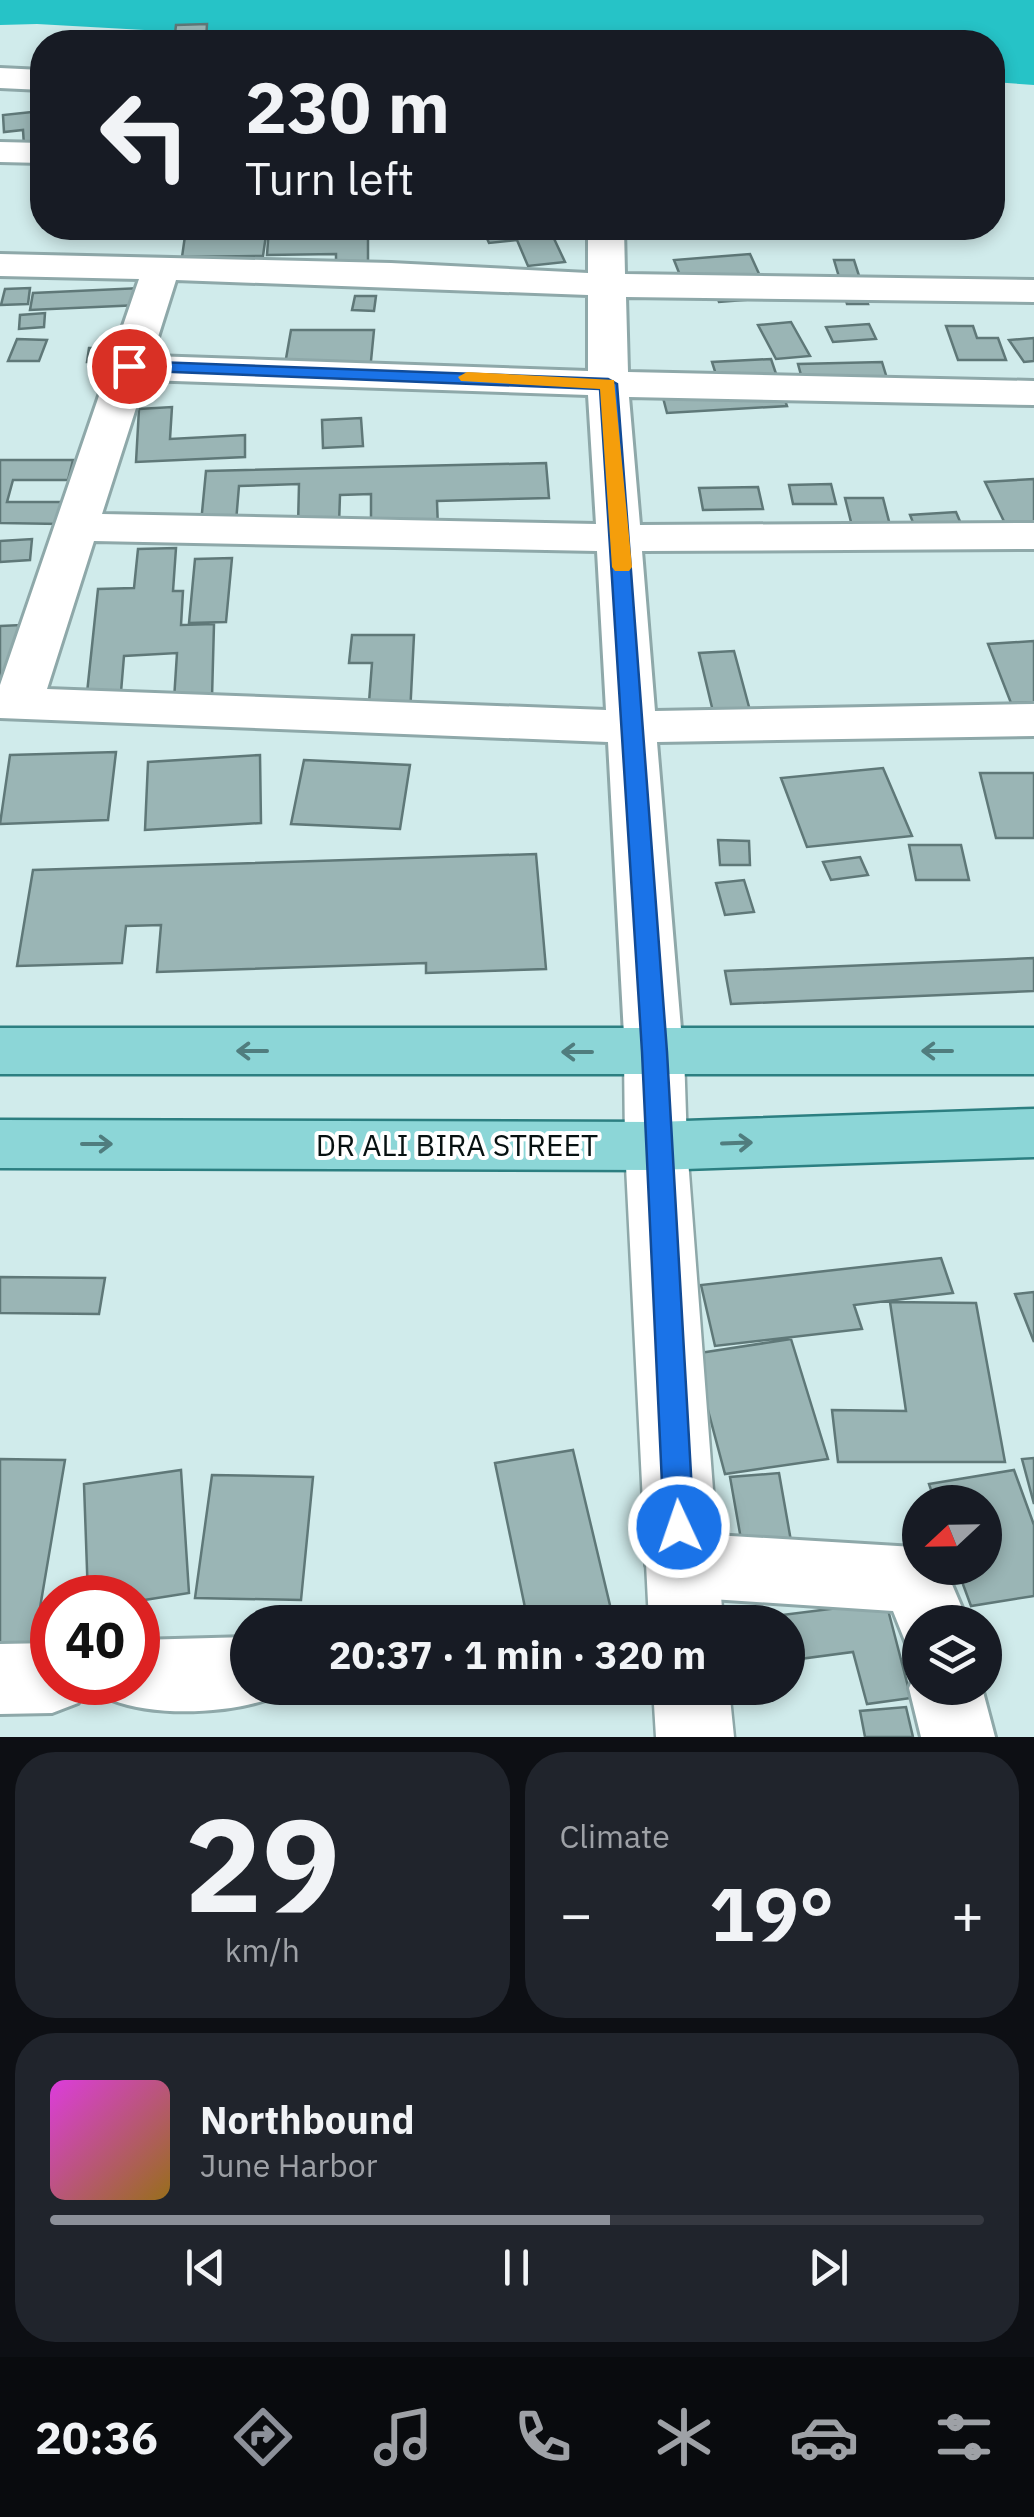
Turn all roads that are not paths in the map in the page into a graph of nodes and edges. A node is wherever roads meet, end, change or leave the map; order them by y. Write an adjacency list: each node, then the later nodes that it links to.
1 (30, 80): 2 (street)
2 (2, 81)
3 (0, 152): 4 (street)
4 (30, 153)
5 (606, 240): 8 (street)
6 (0, 265): 7 (street)
7 (161, 269): 8 (street); 10 (street)
8 (606, 285): 9 (street); 11 (street)
9 (1034, 292)
10 (129, 366): 11 (street); 13 (street)
11 (608, 384): 12 (street); 15 (street)
12 (1034, 393)
13 (76, 527): 15 (street); 16 (street)
14 (1034, 536): 15 (street)
15 (620, 538): 18 (street)
16 (9, 703): 18 (street)
17 (1034, 720): 18 (street)
18 (632, 726): 21 (street)
19 (0, 1051): 21 (main road, one-way to 19)
20 (1034, 1051): 21 (main road, one-way to 21)
21 (654, 1052): 24 (street)
22 (1034, 1133): 24 (main road, DR ALI BIRA STREET, one-way to 22)
23 (0, 1144): 24 (main road, DR ALI BIRA STREET, one-way to 24)
24 (656, 1146): 25 (street)
25 (684, 1594): 26 (street)
26 (928, 1605)
27 (230, 1673): 28 (street)
28 (160, 1675)
29 (30, 1678): 30 (street)
30 (0, 1679)
31 (692, 1705): 33 (street)
32 (950, 1705): 34 (street)
33 (695, 1737)
34 (958, 1737)

